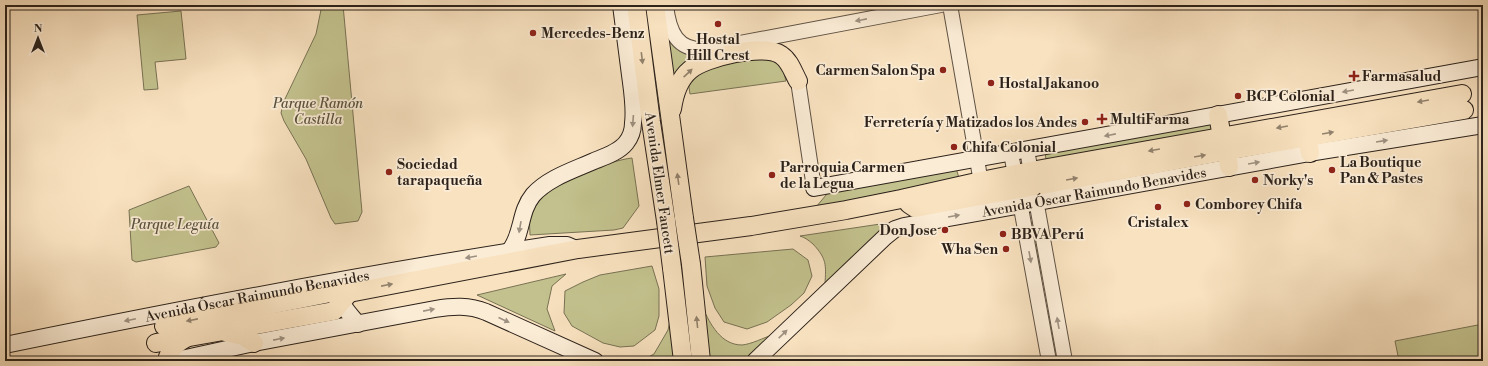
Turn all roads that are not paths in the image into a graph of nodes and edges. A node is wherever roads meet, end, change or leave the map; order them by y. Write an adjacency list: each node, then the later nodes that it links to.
1 (621, 5): 23 (main road, one-way to 23)
2 (636, 5): 36 (main road, Avenida Elmer Faucett, one-way to 36, bridge)
3 (655, 5): 10 (main road, Avenida Elmer Faucett)
4 (666, 5): 5 (street, one-way to 4)
5 (941, 5)
6 (950, 5): 16 (street)
7 (1483, 67): 9 (main road, one-way to 9)
8 (798, 81): 10 (main road, one-way to 8); 18 (street)
9 (1218, 115): 13 (main road, one-way to 13); 14 (main road)
10 (670, 122): 37 (main road, Avenida Elmer Faucett, one-way to 10, bridge)
11 (1483, 125): 12 (main road, Avenida Óscar Raimundo Benavides, one-way to 11)
12 (1309, 145): 14 (main road, Avenida Óscar Raimundo Benavides, one-way to 12); 14 (main road, Avenida Óscar Raimundo Benavides, one-way to 14)
13 (1027, 150): 15 (main road); 19 (street)
14 (1226, 152): 19 (main road, Avenida Óscar Raimundo Benavides); 19 (main road, Avenida Óscar Raimundo Benavides)
15 (1011, 153): 16 (main road); 19 (street)
16 (978, 159): 17 (street); 18 (main road)
17 (982, 181): 19 (main road, Avenida Óscar Raimundo Benavides); 20 (street); 21 (main road, Avenida Óscar Raimundo Benavides)
18 (814, 188)
19 (1026, 188): 20 (main road, Avenida Óscar Raimundo Benavides); 38 (main road, Avenida Óscar Raimundo Benavides, one-way to 19); 39 (street, one-way to 39); 40 (street, one-way to 19)
20 (998, 192): 21 (main road, Avenida Óscar Raimundo Benavides)
21 (901, 199): 22 (main road, Avenida Óscar Raimundo Benavides)
22 (578, 249): 23 (main road, Avenida Óscar Raimundo Benavides); 24 (main road, Avenida Óscar Raimundo Benavides, one-way to 22)
23 (510, 250): 24 (main road, Avenida Óscar Raimundo Benavides, one-way to 24)
24 (342, 295): 25 (main road, Avenida Óscar Raimundo Benavides); 26 (main road, Avenida Óscar Raimundo Benavides); 27 (main road)
25 (238, 299): 26 (main road); 32 (main road, Avenida Óscar Raimundo Benavides, one-way to 32)
26 (220, 323): 28 (main road, Avenida Óscar Raimundo Benavides, one-way to 28); 29 (main road, Avenida Óscar Raimundo Benavides); 31 (main road)
27 (358, 324): 31 (main road, one-way to 27); 35 (main road, one-way to 35)
28 (164, 326)
29 (192, 336): 30 (main road, Avenida Óscar Raimundo Benavides); 33 (main road)
30 (156, 343)
31 (254, 343): 34 (main road)
32 (5, 345)
33 (167, 361)
34 (172, 361)
35 (595, 361)
36 (683, 361)
37 (701, 361)
38 (755, 361)
39 (1049, 361)
40 (1065, 361)

